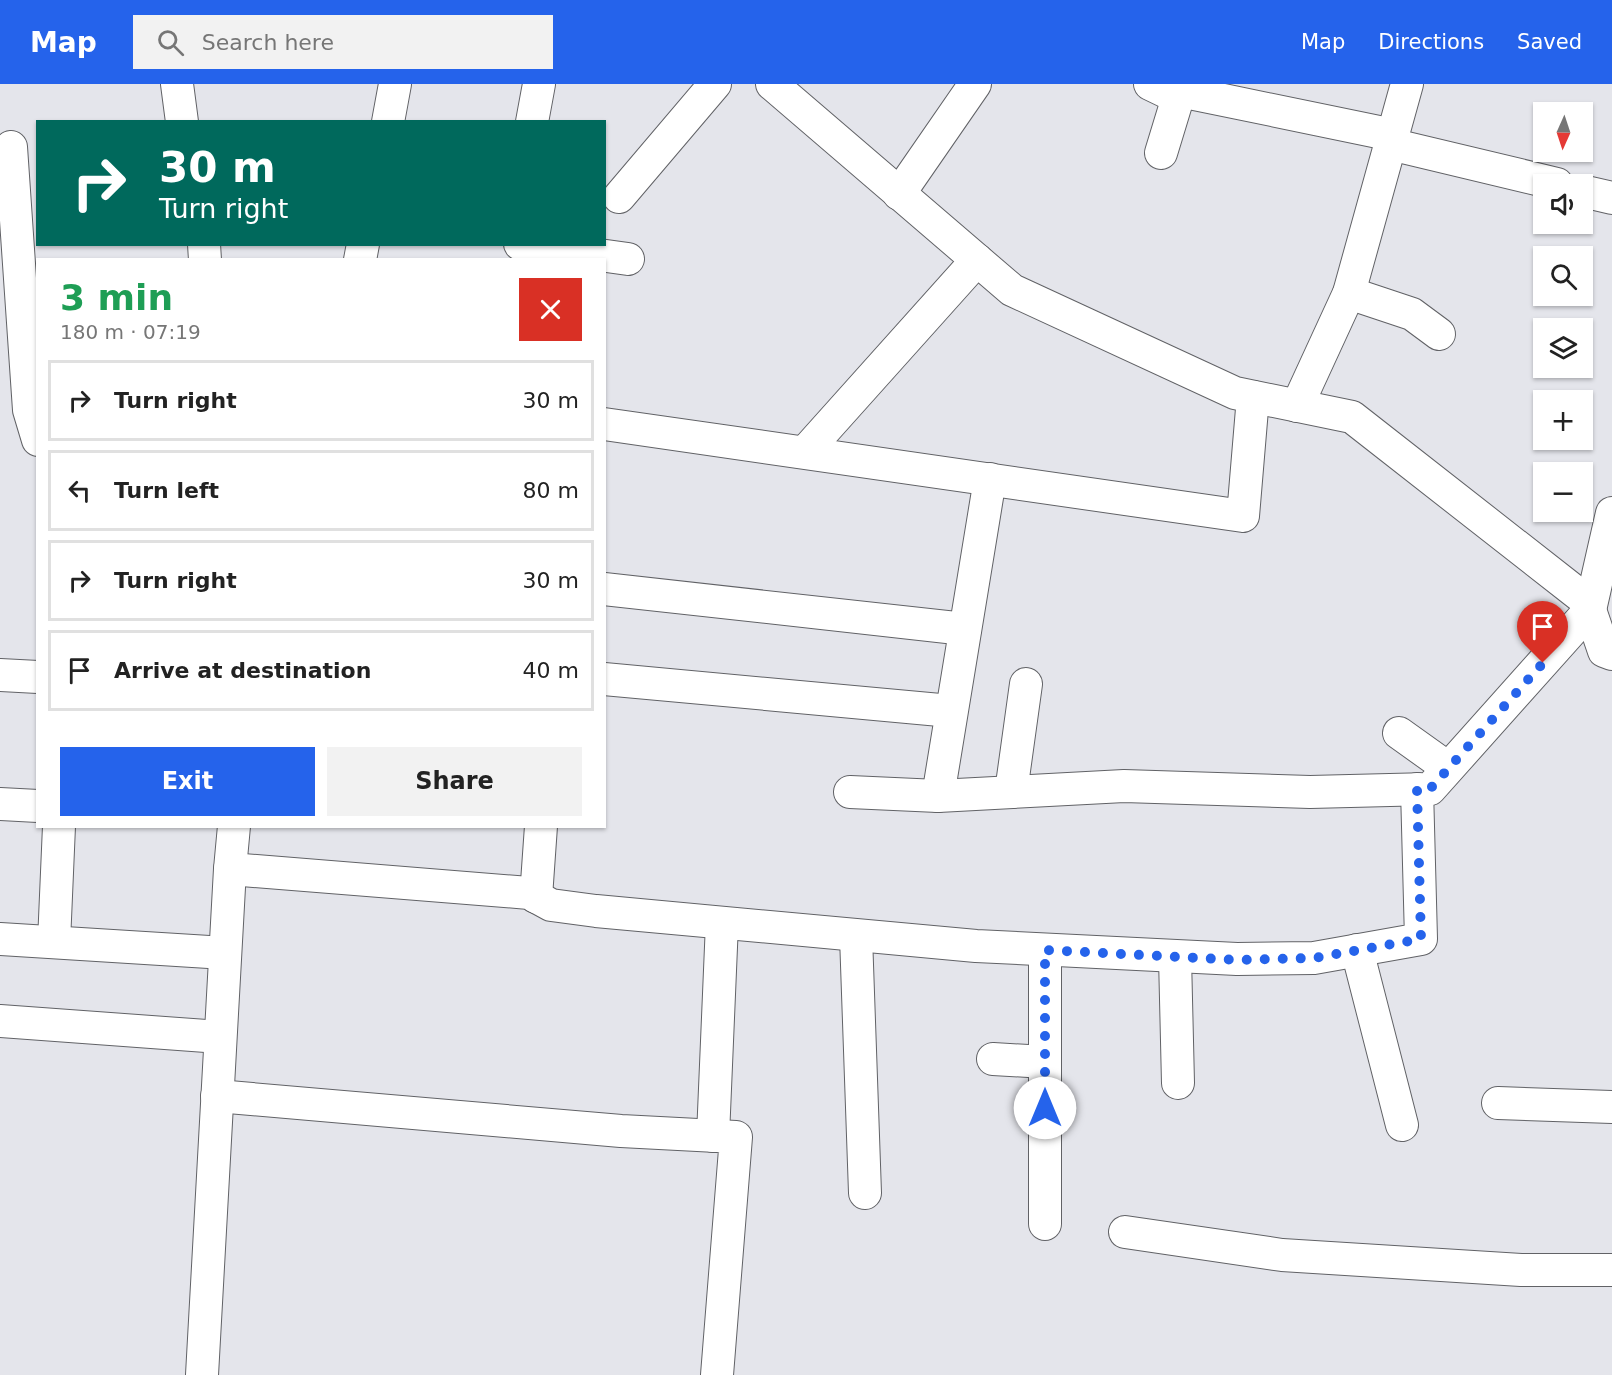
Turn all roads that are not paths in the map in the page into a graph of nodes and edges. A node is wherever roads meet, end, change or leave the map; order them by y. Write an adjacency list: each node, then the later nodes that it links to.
1 (177, 84): 9 (street)
2 (395, 84): 10 (street)
3 (539, 84): 11 (street)
4 (716, 84): 18 (street)
5 (772, 84): 16 (street)
6 (975, 84): 16 (street)
7 (1407, 84): 12 (street)
8 (1172, 89): 12 (street); 14 (street)
9 (182, 120)
10 (388, 120)
11 (532, 120)
12 (1392, 139): 15 (street); 23 (street)
13 (16, 146): 28 (street)
14 (1161, 153)
15 (1533, 177)
16 (899, 194): 22 (street)
17 (1593, 194): 19 (street)
18 (619, 197)
19 (1612, 198)
20 (534, 246): 21 (street)
21 (628, 259)
22 (977, 260): 25 (street); 29 (street)
23 (1349, 292): 24 (street); 26 (street)
24 (1439, 334)
25 (1253, 397): 26 (street); 30 (street)
26 (1297, 406): 33 (street)
27 (606, 424): 29 (street)
28 (35, 425)
29 (805, 452): 30 (street)
30 (990, 479): 34 (street)
31 (1612, 513): 33 (street)
32 (606, 589): 34 (street)
33 (1590, 610): 35 (street); 42 (street)
34 (965, 629): 40 (street)
35 (1612, 654)
36 (0, 675): 37 (street)
37 (36, 677)
38 (606, 679): 40 (street)
39 (1026, 684): 45 (street)
40 (951, 711): 46 (street)
41 (1399, 733): 42 (street)
42 (1448, 768): 43 (street)
43 (1417, 789): 45 (street); 59 (street)
44 (850, 792): 46 (street)
45 (1011, 792): 46 (street)
46 (938, 796)
47 (0, 804): 48 (street)
48 (36, 806)
49 (59, 828): 57 (street)
50 (234, 828): 52 (street)
51 (541, 828): 53 (street)
52 (230, 869): 53 (street); 60 (street)
53 (536, 897): 54 (street)
54 (722, 923): 55 (street); 71 (street)
55 (856, 936): 58 (street); 72 (street)
56 (0, 939): 57 (street)
57 (54, 942): 60 (street)
58 (1045, 950): 61 (street); 65 (street)
59 (1357, 950): 61 (street); 70 (street)
60 (225, 952): 63 (street)
61 (1175, 957): 66 (street)
62 (0, 1021): 63 (street)
63 (220, 1037): 67 (street)
64 (993, 1059): 65 (street)
65 (1045, 1062): 73 (street)
66 (1178, 1083)
67 (217, 1096): 71 (street); 76 (street)
68 (1498, 1103): 69 (street)
69 (1612, 1107)
70 (1402, 1125)
71 (713, 1136): 77 (street)
72 (865, 1193)
73 (1045, 1224)
74 (1125, 1232): 75 (street)
75 (1612, 1270)
76 (202, 1375)
77 (717, 1375)

